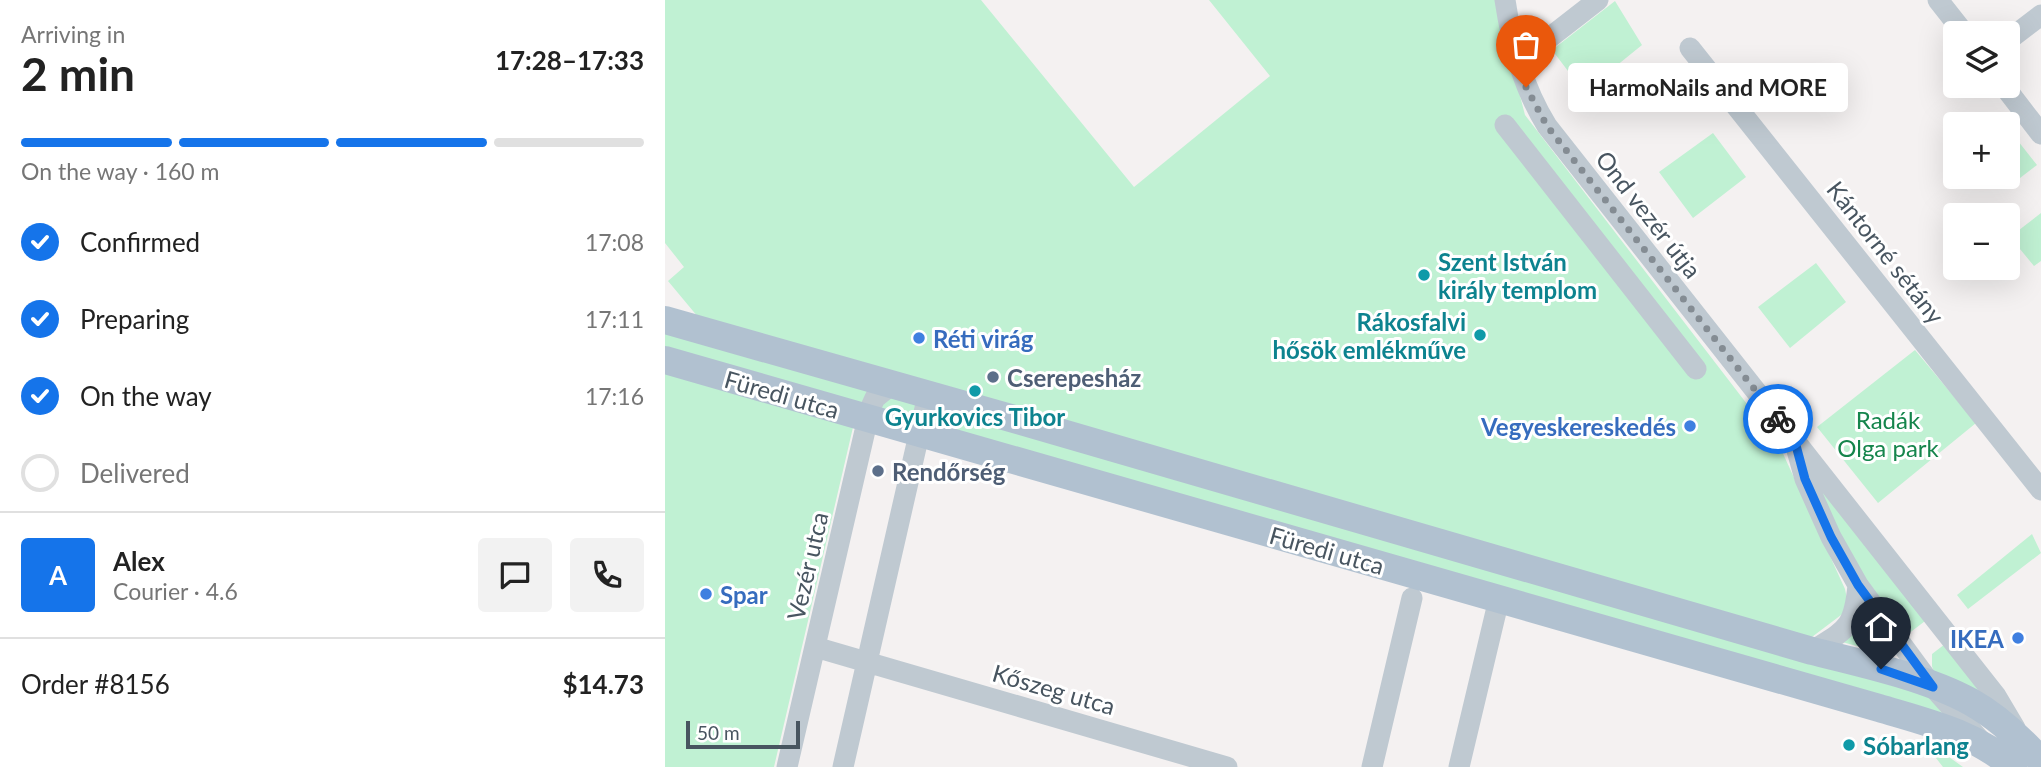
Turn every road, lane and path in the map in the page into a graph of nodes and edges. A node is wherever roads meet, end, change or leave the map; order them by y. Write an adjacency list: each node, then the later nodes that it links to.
1 (1505, 0): 8 (street, Ond vezér útja)
2 (1598, 0): 8 (street)
3 (1938, 0): 5 (street)
4 (2041, 15): 6 (street)
5 (1955, 21)
6 (2020, 31)
7 (1690, 48): 20 (street, Kántorné sétány)
8 (1517, 63): 19 (street, Ond vezér útja)
9 (2013, 98): 11 (street)
10 (1505, 125): 14 (street)
11 (2041, 134)
12 (665, 320): 15 (main road, Füredi utca)
13 (665, 360): 17 (main road, Füredi utca)
14 (1696, 369)
15 (891, 385): 16 (main road, Füredi utca); 17 (street, Vezér utca)
16 (928, 395): 18 (street); 26 (main road, Füredi utca)
17 (868, 418): 18 (main road, Füredi utca); 27 (street, Vezér utca)
18 (920, 433): 25 (main road, Füredi utca); 29 (street)
19 (1794, 438): 21 (street, Ond vezér útja); 22 (street, Ond vezér útja)
20 (2041, 490)
21 (1856, 515): 22 (street); 32 (street, Ond vezér útja)
22 (1831, 537): 23 (street, Ond vezér útja)
23 (1858, 585): 28 (street); 31 (street, Ond vezér útja)
24 (1412, 598): 38 (street)
25 (1499, 599): 30 (main road, Füredi utca); 39 (street)
26 (1782, 642): 28 (main road, Füredi utca); 30 (main road)
27 (815, 647): 29 (street, Kőszeg utca); 35 (street, Vezér utca)
28 (1812, 651): 31 (main road, Füredi utca)
29 (867, 661): 36 (street); 37 (street, Kőszeg utca)
30 (1760, 674): 33 (main road, Füredi utca)
31 (1933, 687): 32 (main road, Füredi utca); 33 (street, Ond vezér útja)
32 (2021, 739): 34 (main road, Füredi utca)
33 (1987, 747): 40 (main road, Füredi utca)
34 (2041, 761)
35 (787, 767)
36 (842, 767)
37 (1227, 767)
38 (1372, 767)
39 (1459, 767)
40 (2013, 767)

